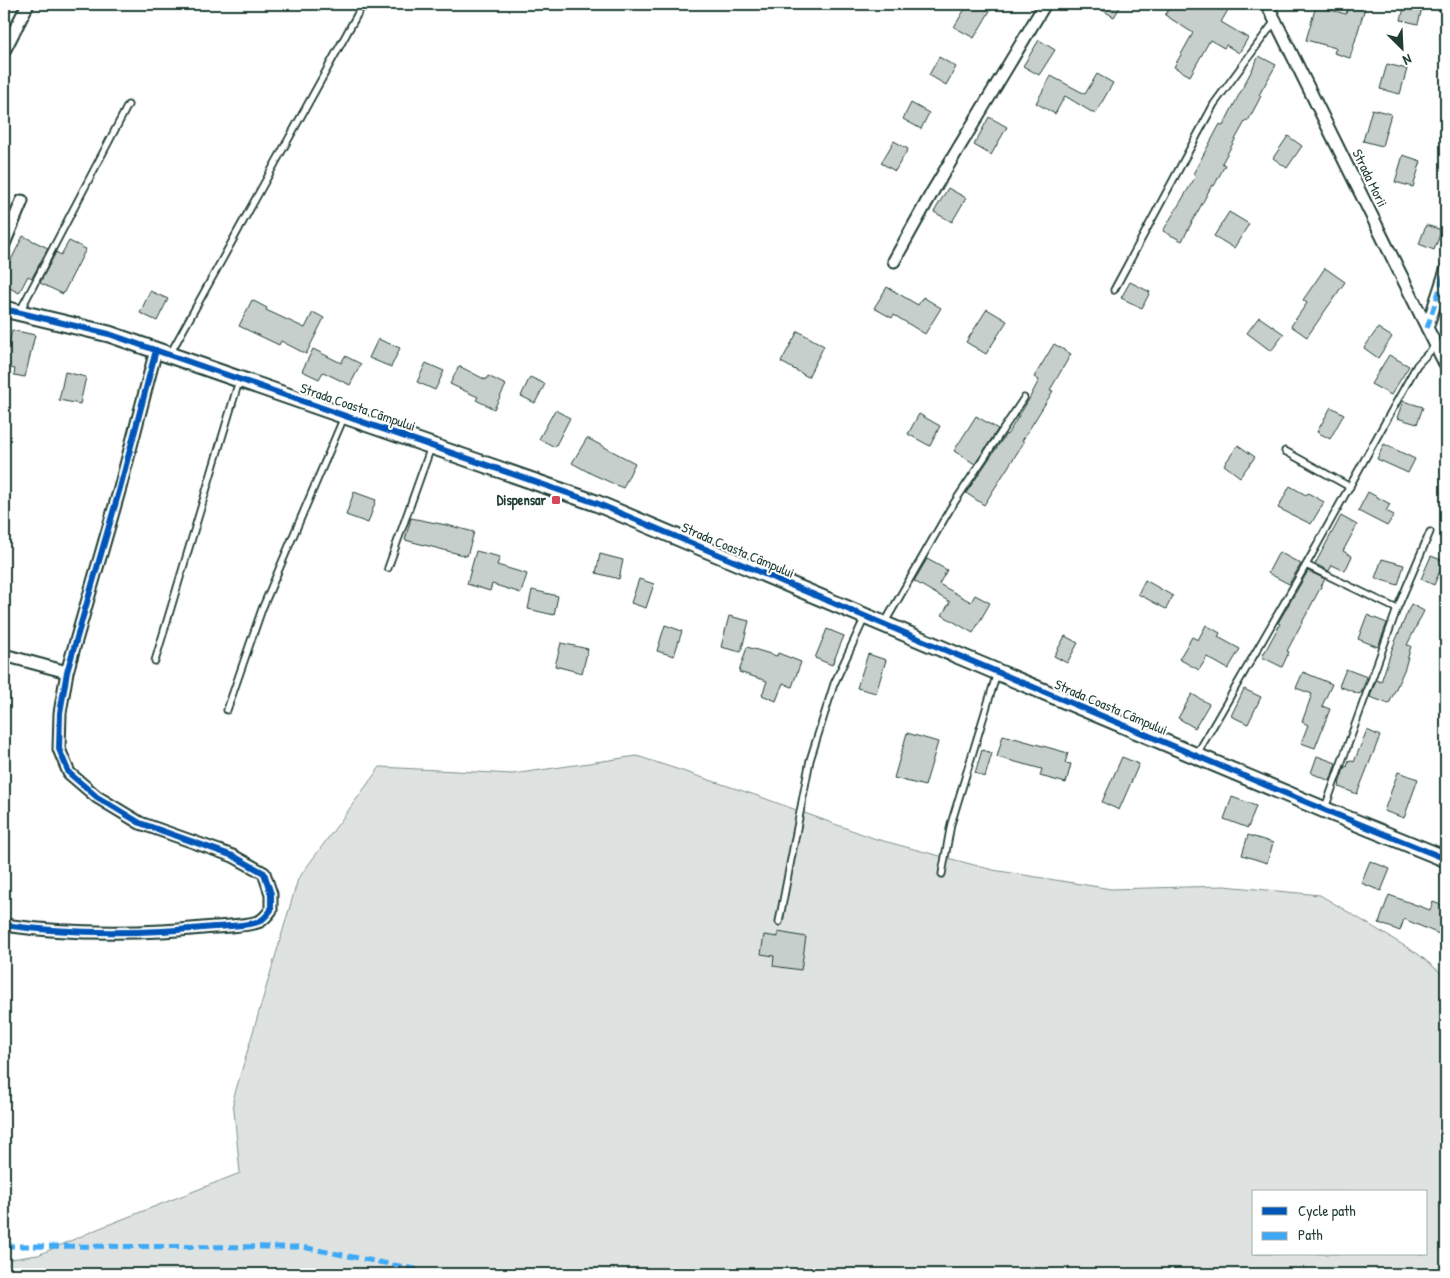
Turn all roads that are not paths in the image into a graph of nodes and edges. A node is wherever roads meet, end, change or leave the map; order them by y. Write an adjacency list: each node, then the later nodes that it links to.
1 (28, 4): 6 (street)
2 (363, 4): 17 (lane)
3 (1045, 4): 10 (street)
4 (1267, 4): 5 (street, Strada Morii)
5 (1275, 21): 12 (lane); 15 (street, Strada Morii)
6 (4, 51)
7 (128, 104): 14 (lane)
8 (22, 202): 9 (street)
9 (4, 244)
10 (894, 261)
11 (1446, 270): 15 (street)
12 (1114, 290)
13 (4, 309): 14 (street, Strada Coasta Câmpului)
14 (19, 312): 17 (street, Strada Coasta Câmpului)
15 (1427, 328): 16 (street, Strada Morii)
16 (1436, 345): 18 (street, Strada Morii); 24 (lane)
17 (162, 352): 19 (street, Strada Coasta Câmpului); 33 (street)
18 (1446, 366)
19 (240, 379): 21 (street, Strada Coasta Câmpului); 32 (lane)
20 (1024, 398): 30 (lane)
21 (345, 415): 22 (street, Strada Coasta Câmpului); 35 (lane)
22 (432, 446): 27 (lane); 29 (street, Strada Coasta Câmpului)
23 (1285, 451): 24 (lane)
24 (1350, 487): 26 (lane)
25 (1430, 532): 28 (lane)
26 (1306, 565): 28 (lane); 36 (lane)
27 (388, 568)
28 (1397, 608): 37 (lane)
29 (865, 617): 30 (street, Strada Coasta Câmpului); 40 (lane)
30 (884, 625): 34 (street, Strada Coasta Câmpului)
31 (4, 656): 33 (street)
32 (155, 661)
33 (67, 672): 41 (street)
34 (997, 673): 36 (street, Strada Coasta Câmpului); 39 (lane)
35 (227, 710)
36 (1196, 756): 37 (street, Strada Coasta Câmpului)
37 (1324, 810): 38 (street, Strada Coasta Câmpului)
38 (1446, 859)
39 (942, 874)
40 (779, 922)
41 (4, 925)

